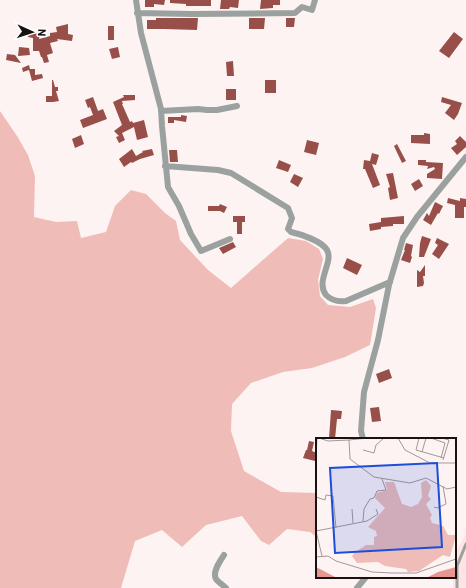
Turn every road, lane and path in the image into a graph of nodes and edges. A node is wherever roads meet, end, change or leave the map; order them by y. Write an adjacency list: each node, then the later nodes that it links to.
1 (136, 0): 3 (street)
2 (315, 0): 3 (street)
3 (137, 13): 5 (street)
4 (237, 106): 5 (street)
5 (161, 111): 7 (street)
6 (466, 158): 9 (street)
7 (165, 166): 8 (street); 9 (street)
8 (230, 239)
9 (390, 282): 10 (street)
10 (363, 438)
11 (466, 544): 16 (lane)
12 (224, 555): 14 (street)
13 (365, 578): 15 (street)
14 (226, 588)
15 (357, 588)
16 (457, 588)

